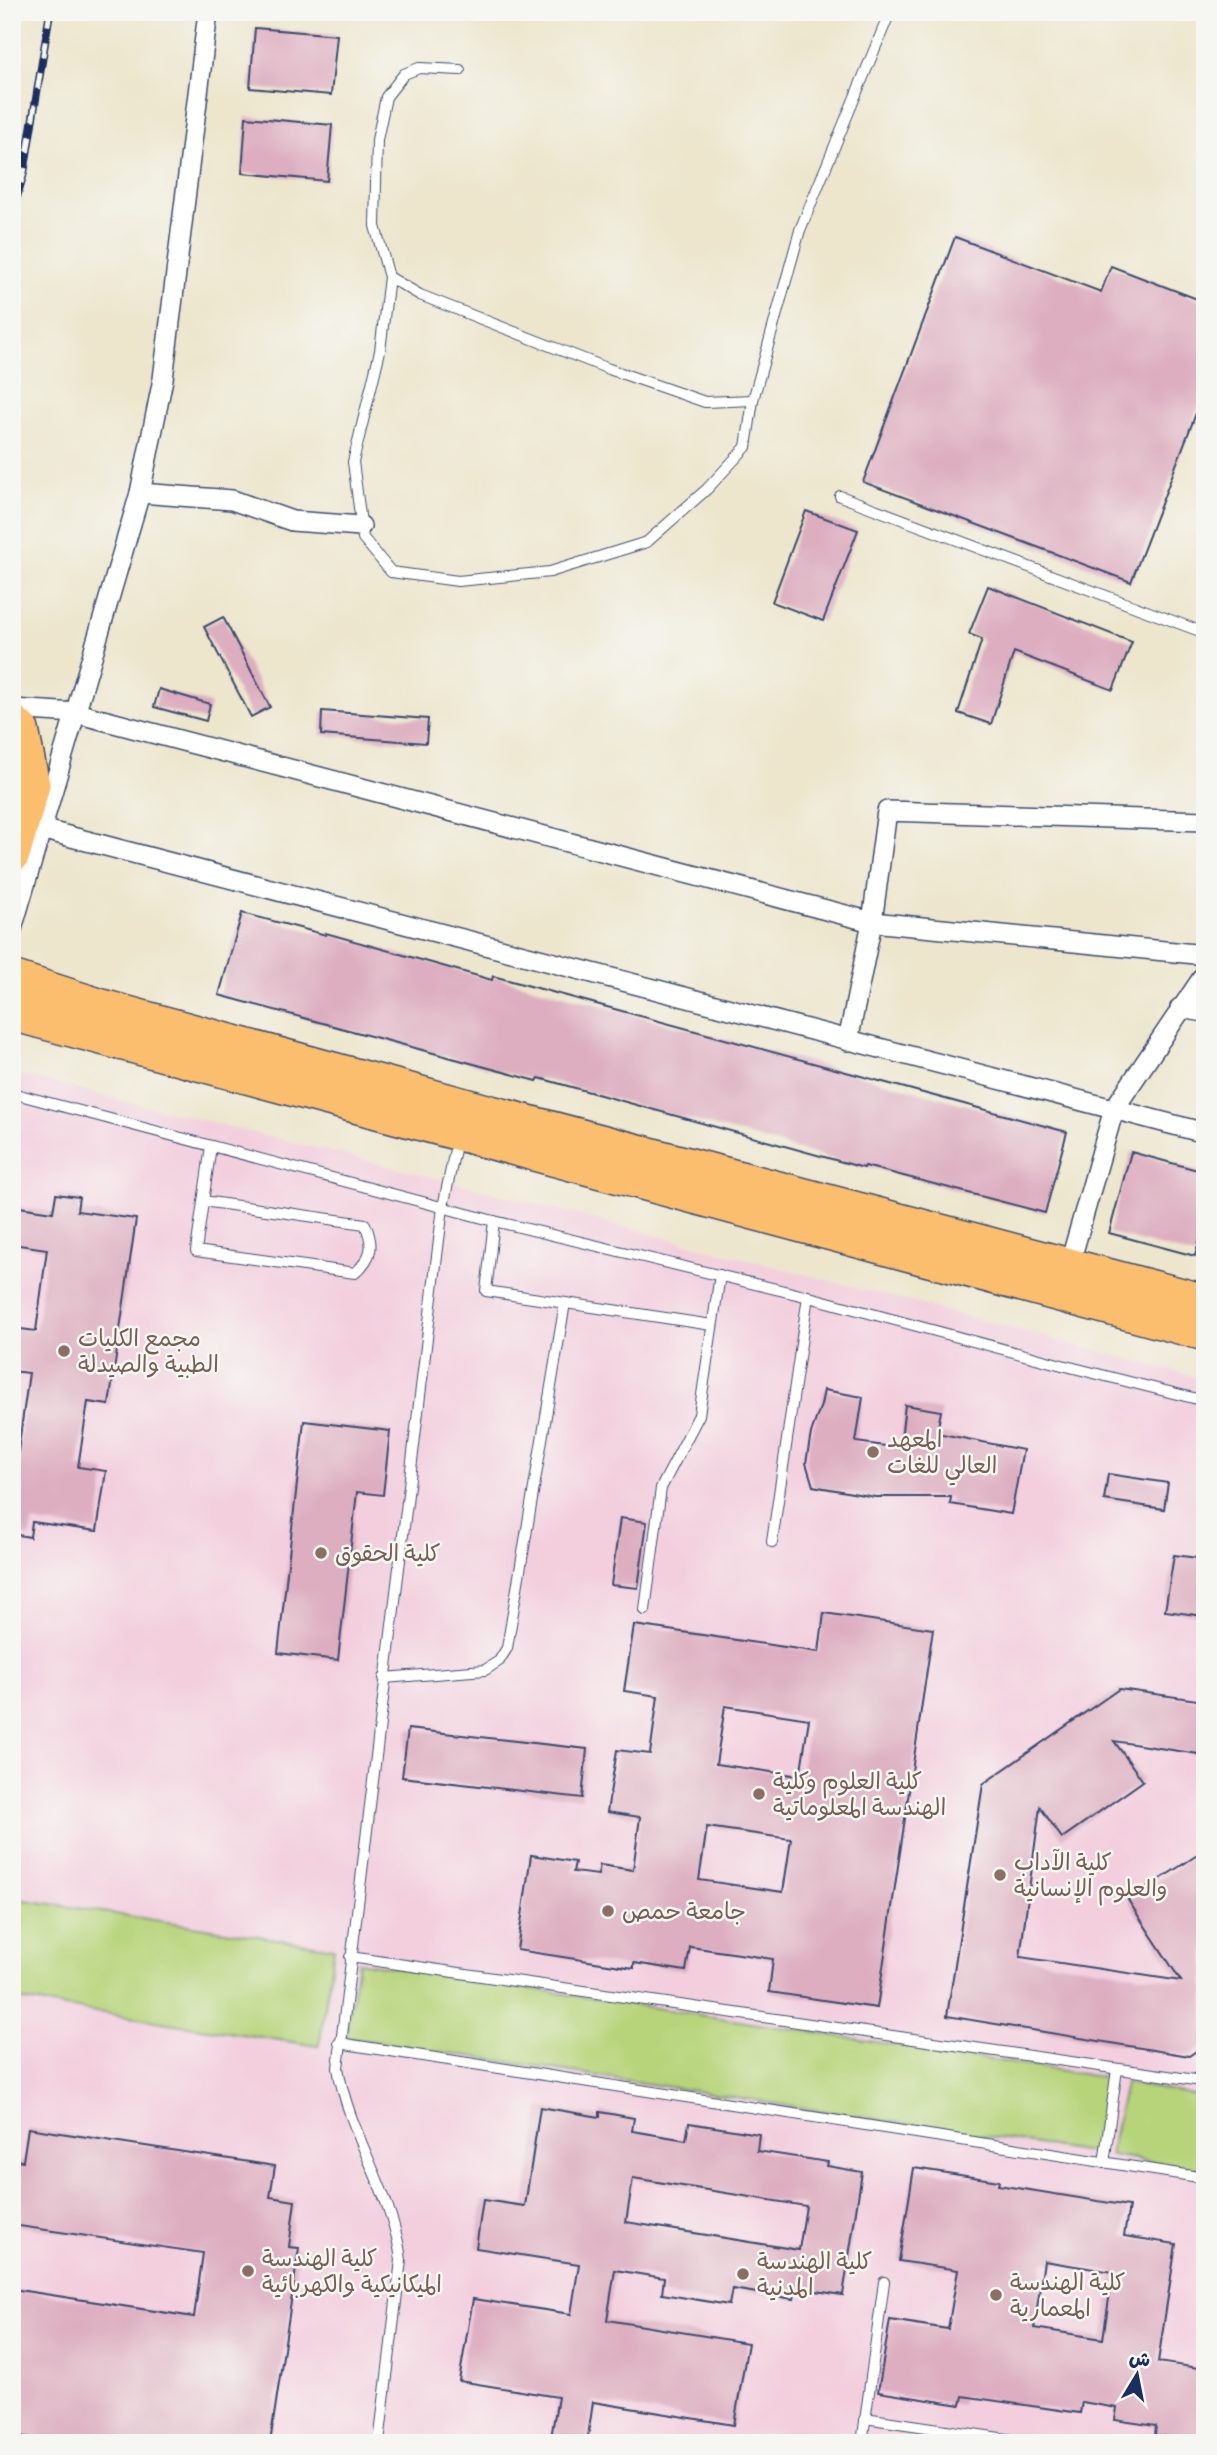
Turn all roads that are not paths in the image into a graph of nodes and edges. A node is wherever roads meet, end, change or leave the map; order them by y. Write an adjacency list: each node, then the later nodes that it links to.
1 (208, 12): 6 (street)
2 (890, 12): 5 (lane)
3 (460, 70): 4 (lane)
4 (389, 277): 5 (lane); 8 (lane)
5 (753, 400): 8 (lane)
6 (140, 494): 8 (street); 11 (street)
7 (840, 496): 9 (lane)
8 (361, 526)
9 (1205, 633)
10 (12, 709): 11 (street)
11 (76, 713): 14 (street); 15 (street)
12 (12, 722): 14 (highway)
13 (1205, 821): 15 (street)
14 (25, 836): 16 (street); 23 (street)
15 (872, 922): 17 (street); 23 (street)
16 (12, 929)
17 (1205, 955)
18 (1205, 974): 20 (street)
19 (12, 978): 32 (highway)
20 (1180, 1008): 21 (street); 25 (street)
21 (1205, 1012)
22 (12, 1013): 26 (highway)
23 (848, 1041): 25 (street)
24 (12, 1093): 28 (lane)
25 (1114, 1109): 27 (street); 32 (street)
26 (458, 1133): 30 (lane); 38 (highway)
27 (1205, 1133)
28 (211, 1146): 29 (lane); 30 (lane)
29 (203, 1201): 29 (lane)
30 (443, 1207): 31 (lane); 42 (lane)
31 (494, 1221): 33 (lane); 36 (lane)
32 (1069, 1266): 35 (highway)
33 (720, 1275): 34 (lane); 37 (lane)
34 (808, 1296): 39 (lane); 40 (lane)
35 (1205, 1302)
36 (565, 1303): 37 (lane); 42 (lane)
37 (712, 1325): 41 (lane)
38 (1205, 1333)
39 (1205, 1401)
40 (772, 1542)
41 (645, 1610)
42 (384, 1678): 43 (lane)
43 (350, 1958): 44 (lane); 45 (lane)
44 (340, 2043): 47 (lane); 51 (lane)
45 (1118, 2069): 46 (lane); 47 (lane)
46 (1205, 2073)
47 (1104, 2163): 48 (lane)
48 (1205, 2178)
49 (884, 2282): 50 (lane)
50 (865, 2418): 52 (lane); 53 (lane)
51 (379, 2443)
52 (862, 2443)
53 (1034, 2443)

